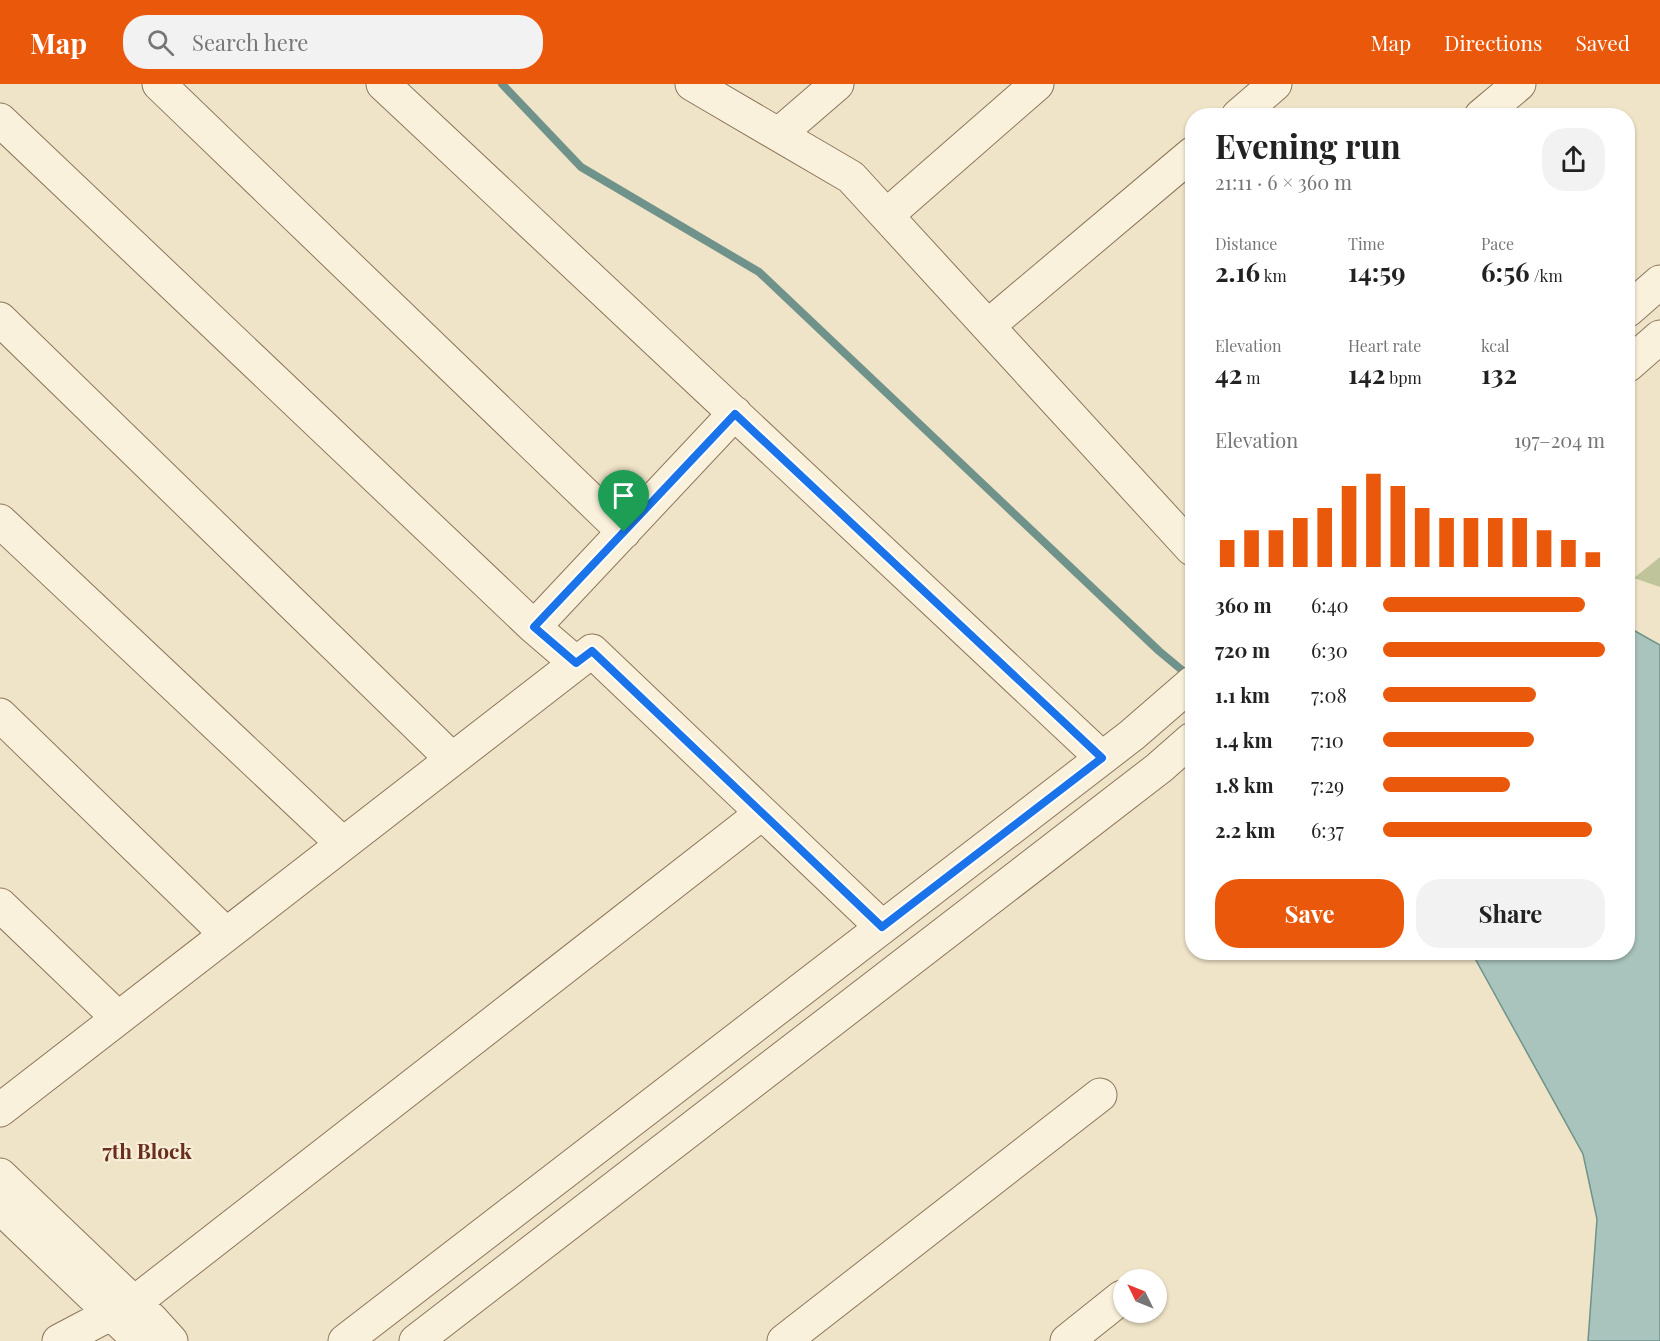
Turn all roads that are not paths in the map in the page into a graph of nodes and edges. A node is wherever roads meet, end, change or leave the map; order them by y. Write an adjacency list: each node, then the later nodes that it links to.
1 (159, 84): 22 (street)
2 (383, 84): 20 (street)
3 (692, 84): 11 (street)
4 (837, 84): 11 (street)
5 (1037, 84): 13 (street)
6 (1275, 84): 8 (street)
7 (1519, 84): 9 (street)
8 (1247, 108)
9 (1491, 108)
10 (0, 120): 24 (street)
11 (779, 134): 13 (street)
12 (1185, 160): 17 (street)
13 (887, 215): 17 (street)
14 (1660, 282): 15 (street)
15 (1635, 304)
16 (0, 319): 30 (street)
17 (988, 326): 23 (street)
18 (1660, 337): 19 (street)
19 (1635, 359)
20 (735, 414): 22 (street); 29 (street)
21 (0, 520): 32 (street)
22 (624, 532): 24 (street)
23 (1185, 541)
24 (534, 627): 25 (street)
25 (576, 663): 30 (street); 31 (street)
26 (1185, 689): 29 (street)
27 (0, 716): 35 (street)
28 (1185, 745): 47 (street)
29 (1102, 758): 34 (street)
30 (452, 759): 32 (street)
31 (761, 814): 34 (street); 42 (street)
32 (343, 844): 35 (street)
33 (0, 905): 36 (street)
34 (882, 927): 46 (street)
35 (226, 934): 36 (street)
36 (118, 1018): 38 (street)
37 (1100, 1095): 48 (street)
38 (0, 1110)
39 (0, 1175): 42 (street)
40 (0, 1207): 42 (street)
41 (1113, 1305): 49 (street)
42 (123, 1308): 43 (street); 44 (street); 45 (street)
43 (59, 1341)
44 (140, 1341)
45 (171, 1341)
46 (345, 1341)
47 (416, 1341)
48 (784, 1341)
49 (1067, 1341)

